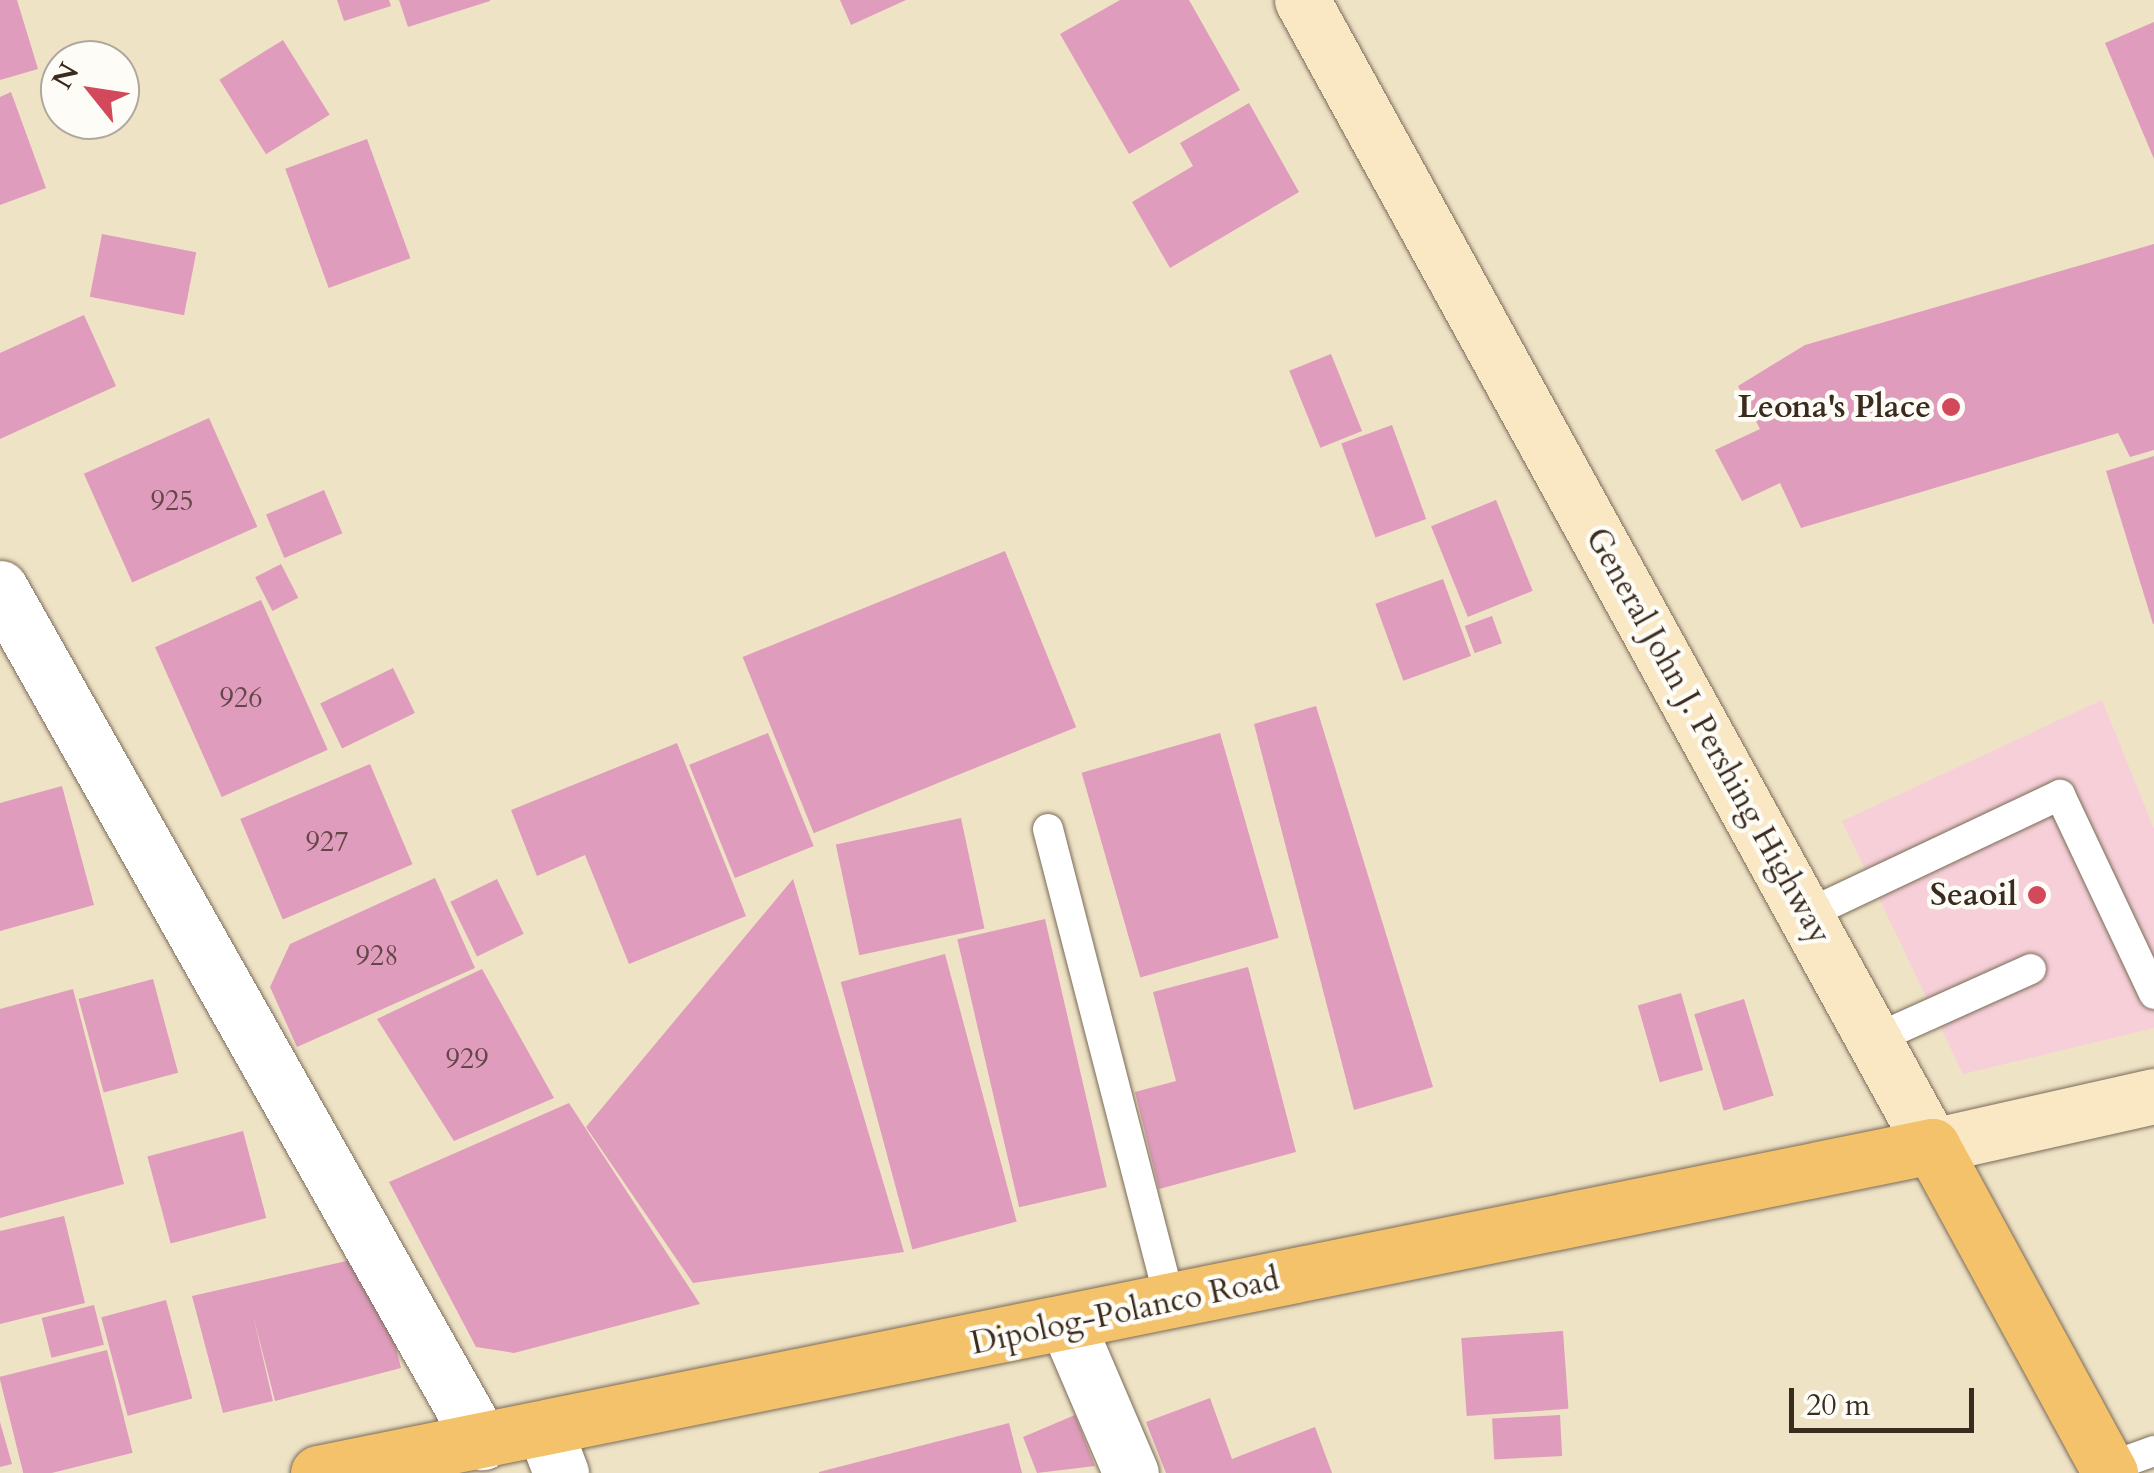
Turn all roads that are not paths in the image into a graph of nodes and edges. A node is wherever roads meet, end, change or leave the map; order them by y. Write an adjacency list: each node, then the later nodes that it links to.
1 (1302, 0): 4 (main road, General John J. Pershing Highway)
2 (0, 588): 12 (street)
3 (1048, 828): 10 (lane)
4 (1806, 915): 6 (lane); 7 (main road, General John J. Pershing Highway)
5 (2032, 969): 7 (lane)
6 (2154, 994)
7 (1873, 1040): 9 (main road, General John J. Pershing Highway)
8 (2154, 1096): 9 (main road)
9 (1932, 1146): 10 (highway, Dipolog-Polanco Road); 14 (highway, General John J. Pershing Highway)
10 (1171, 1303): 11 (highway, Dipolog-Polanco Road)
11 (1067, 1324): 13 (highway, Dipolog-Polanco Road); 16 (street)
12 (482, 1442): 13 (highway, Dipolog-Polanco Road); 15 (highway, Dipolog-Polanco Road)
13 (553, 1452)
14 (2124, 1464)
15 (318, 1473)
16 (1131, 1473)

